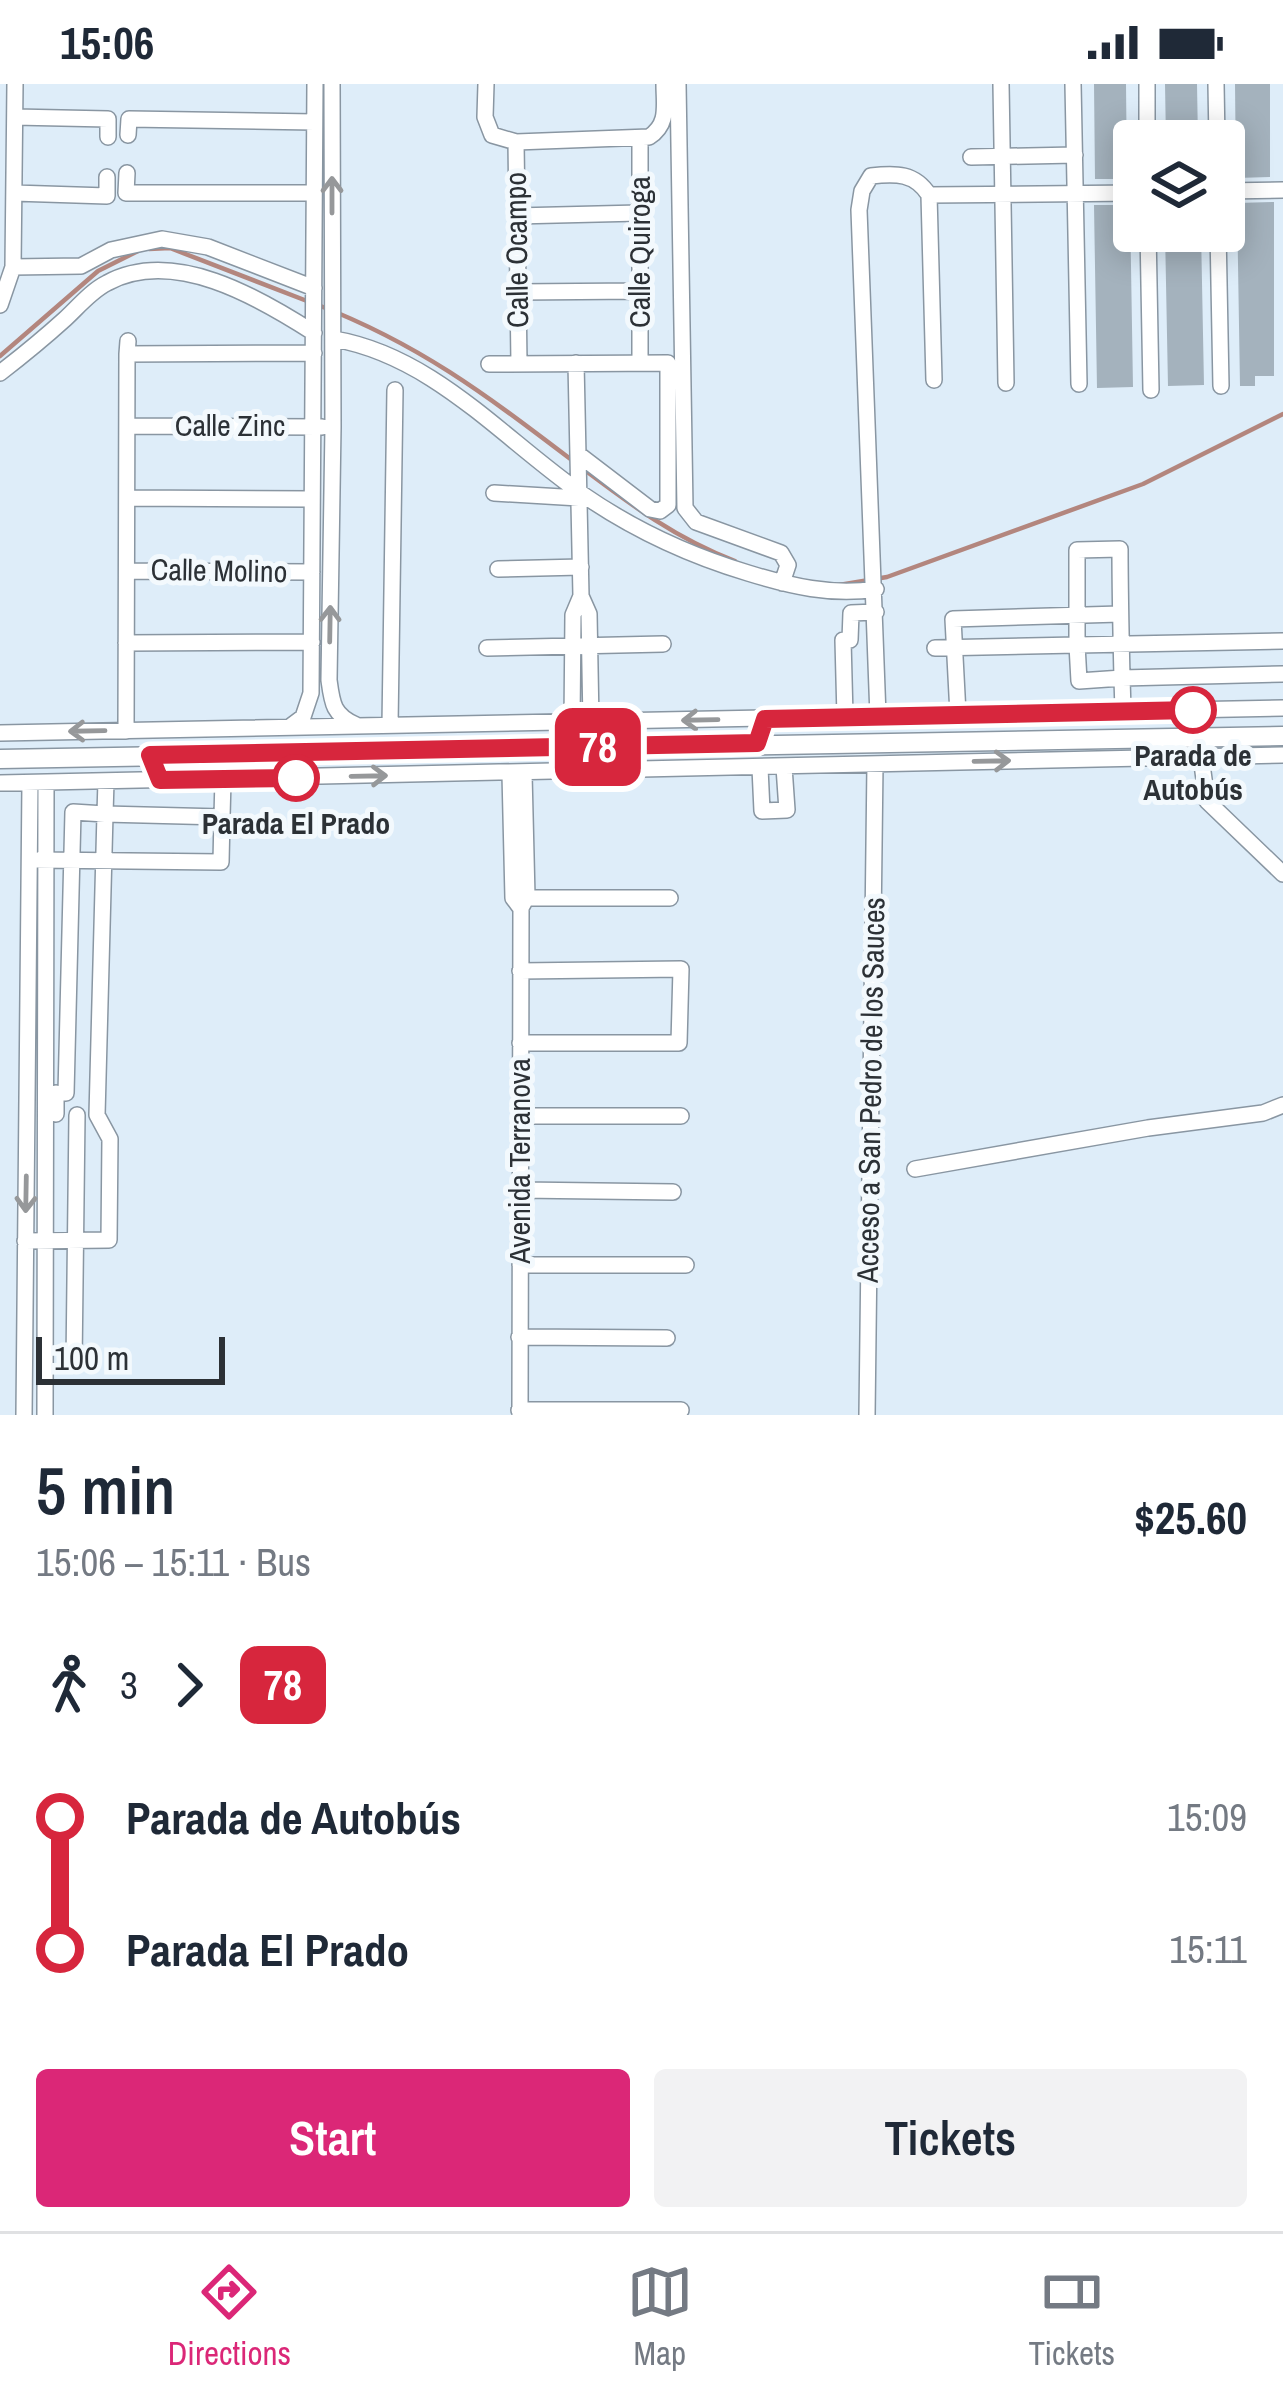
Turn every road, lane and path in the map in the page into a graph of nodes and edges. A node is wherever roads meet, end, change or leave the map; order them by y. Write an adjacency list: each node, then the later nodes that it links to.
1 (15, 84): 11 (street)
2 (315, 84): 14 (street)
3 (332, 84): 42 (street, one-way to 3)
4 (487, 84): 18 (street, Calle Ocampo)
5 (664, 84): 17 (street, Calle Quiroga)
6 (678, 84): 67 (street)
7 (1000, 84): 20 (street)
8 (1072, 84): 19 (street)
9 (1147, 84): 12 (street)
10 (1216, 84): 13 (street)
11 (15, 117): 16 (street); 28 (street)
12 (1147, 120)
13 (1217, 120)
14 (314, 122): 15 (street); 26 (street)
15 (128, 135)
16 (108, 137)
17 (640, 139): 18 (street); 32 (street, Calle Quiroga)
18 (516, 142): 33 (street, Calle Ocampo)
19 (1075, 155): 20 (street); 29 (street)
20 (1002, 156): 21 (street); 31 (street)
21 (971, 157)
22 (127, 173): 26 (street)
23 (107, 177): 28 (street)
24 (1283, 190): 25 (street)
25 (1245, 191)
26 (314, 193): 39 (street)
27 (1113, 193): 29 (street)
28 (14, 194): 36 (street)
29 (1075, 194): 31 (street); 51 (street)
30 (929, 195): 31 (street); 49 (street); 68 (street)
31 (1003, 195): 50 (street)
32 (639, 213): 33 (street); 37 (street, Calle Quiroga)
33 (516, 216): 38 (street, Calle Ocampo)
34 (1148, 252): 54 (street)
35 (1218, 252): 52 (street)
36 (13, 266): 39 (street); 40 (street)
37 (639, 291): 38 (street); 46 (street, Calle Quiroga)
38 (518, 292): 44 (street, Calle Ocampo)
39 (315, 293): 41 (street)
40 (0, 305)
41 (315, 327): 43 (street); 48 (street)
42 (333, 333): 57 (street); 59 (street)
43 (314, 353): 55 (street); 56 (street)
44 (519, 363): 45 (street); 47 (street)
45 (576, 363): 46 (street); 58 (street)
46 (640, 363): 58 (street)
47 (489, 364)
48 (0, 373)
49 (934, 380)
50 (1006, 383)
51 (1079, 384)
52 (1221, 386)
53 (394, 390): 98 (street)
54 (1150, 390)
55 (128, 426): 56 (street, Calle Zinc); 61 (street)
56 (314, 427): 57 (street, Calle Zinc); 62 (street)
57 (334, 427): 88 (street, one-way to 57)
58 (578, 459): 59 (street)
59 (579, 491): 60 (street); 63 (street); 67 (street)
60 (494, 493)
61 (127, 498): 62 (street); 65 (street)
62 (312, 499): 66 (street)
63 (580, 567): 64 (street); 69 (street)
64 (498, 569)
65 (127, 571): 66 (street, Calle Molino); 75 (street)
66 (312, 572): 74 (street)
67 (784, 576): 68 (street)
68 (876, 584): 70 (street)
69 (581, 596): 79 (street); 80 (street)
70 (876, 612): 85 (street); 86 (street)
71 (1120, 614): 72 (street); 72 (street); 78 (street)
72 (1077, 615): 77 (street); 82 (street)
73 (1283, 641): 78 (street)
74 (312, 642): 75 (street); 88 (street)
75 (127, 643): 102 (street)
76 (663, 644): 80 (street)
77 (1077, 645): 78 (street); 82 (street); 87 (street)
78 (1122, 645): 87 (street)
79 (572, 646): 80 (street); 83 (street); 96 (street)
80 (590, 646): 97 (street)
81 (935, 647): 82 (street)
82 (955, 647): 91 (street)
83 (487, 648)
84 (1283, 674): 87 (street)
85 (877, 676): 86 (street); 92 (street)
86 (844, 678): 93 (street)
87 (1122, 678): 90 (street)
88 (320, 680): 99 (street); 100 (street)
89 (1283, 708): 90 (street)
90 (1123, 711): 91 (street)
91 (958, 714): 92 (street)
92 (878, 716): 93 (street)
93 (844, 717): 94 (street)
94 (765, 719): 95 (street, one-way to 95); 105 (street)
95 (660, 720): 97 (street); 106 (street)
96 (572, 722): 97 (street); 98 (street)
97 (591, 722)
98 (390, 725): 99 (street)
99 (359, 726): 100 (street)
100 (288, 728): 101 (street)
101 (160, 730): 102 (street); 107 (street)
102 (126, 731): 103 (street, one-way to 103)
103 (0, 733)
104 (1283, 736): 105 (main road)
105 (757, 743): 106 (main road); 113 (street)
106 (667, 745): 107 (main road); 114 (street)
107 (150, 755): 110 (main road); 117 (street)
108 (1283, 755): 109 (street)
109 (1202, 757): 111 (street, one-way to 109); 126 (street)
110 (0, 759)
111 (875, 764): 112 (street); 157 (street, Acceso a San Pedro de los Sauces)
112 (784, 767): 113 (street); 113 (street)
113 (762, 768): 114 (street)
114 (657, 770): 115 (street)
115 (517, 774): 116 (street, one-way to 115); 128 (street, Avenida Terranova)
116 (223, 779): 117 (street); 122 (street)
117 (160, 780): 118 (street)
118 (106, 782): 119 (street); 121 (street)
119 (38, 783): 120 (street); 124 (street)
120 (0, 784)
121 (105, 814): 122 (street); 123 (street); 125 (street)
122 (222, 818): 125 (street)
123 (70, 859): 124 (street); 125 (street); 130 (street)
124 (37, 860): 129 (street)
125 (104, 860): 131 (street)
126 (1283, 874)
127 (670, 898): 128 (street)
128 (520, 901): 132 (street, Avenida Terranova)
129 (37, 935): 130 (street); 135 (street)
130 (70, 935): 131 (street); 135 (street)
131 (101, 935): 134 (street)
132 (520, 971): 133 (street, Avenida Terranova); 133 (street)
133 (520, 1043): 140 (street, Avenida Terranova)
134 (98, 1091): 135 (street); 139 (street)
135 (49, 1093): 137 (street); 137 (street)
136 (1283, 1105): 142 (street)
137 (42, 1113): 138 (street); 145 (street, one-way to 145); 146 (street)
138 (77, 1115): 139 (street); 147 (street)
139 (97, 1115): 147 (street)
140 (521, 1116): 141 (street); 143 (street, Avenida Terranova)
141 (681, 1116)
142 (915, 1169)
143 (521, 1190): 144 (street); 148 (street, Avenida Terranova)
144 (674, 1192)
145 (25, 1240): 146 (street); 153 (street)
146 (44, 1241): 147 (street); 154 (street)
147 (77, 1242): 152 (street)
148 (520, 1265): 149 (street); 150 (street, Avenida Terranova)
149 (686, 1265)
150 (520, 1337): 151 (street); 156 (street, Avenida Terranova)
151 (667, 1338)
152 (74, 1364)
153 (24, 1407): 154 (street)
154 (45, 1407)
155 (681, 1410): 156 (street)
156 (520, 1413)
157 (867, 1415)

